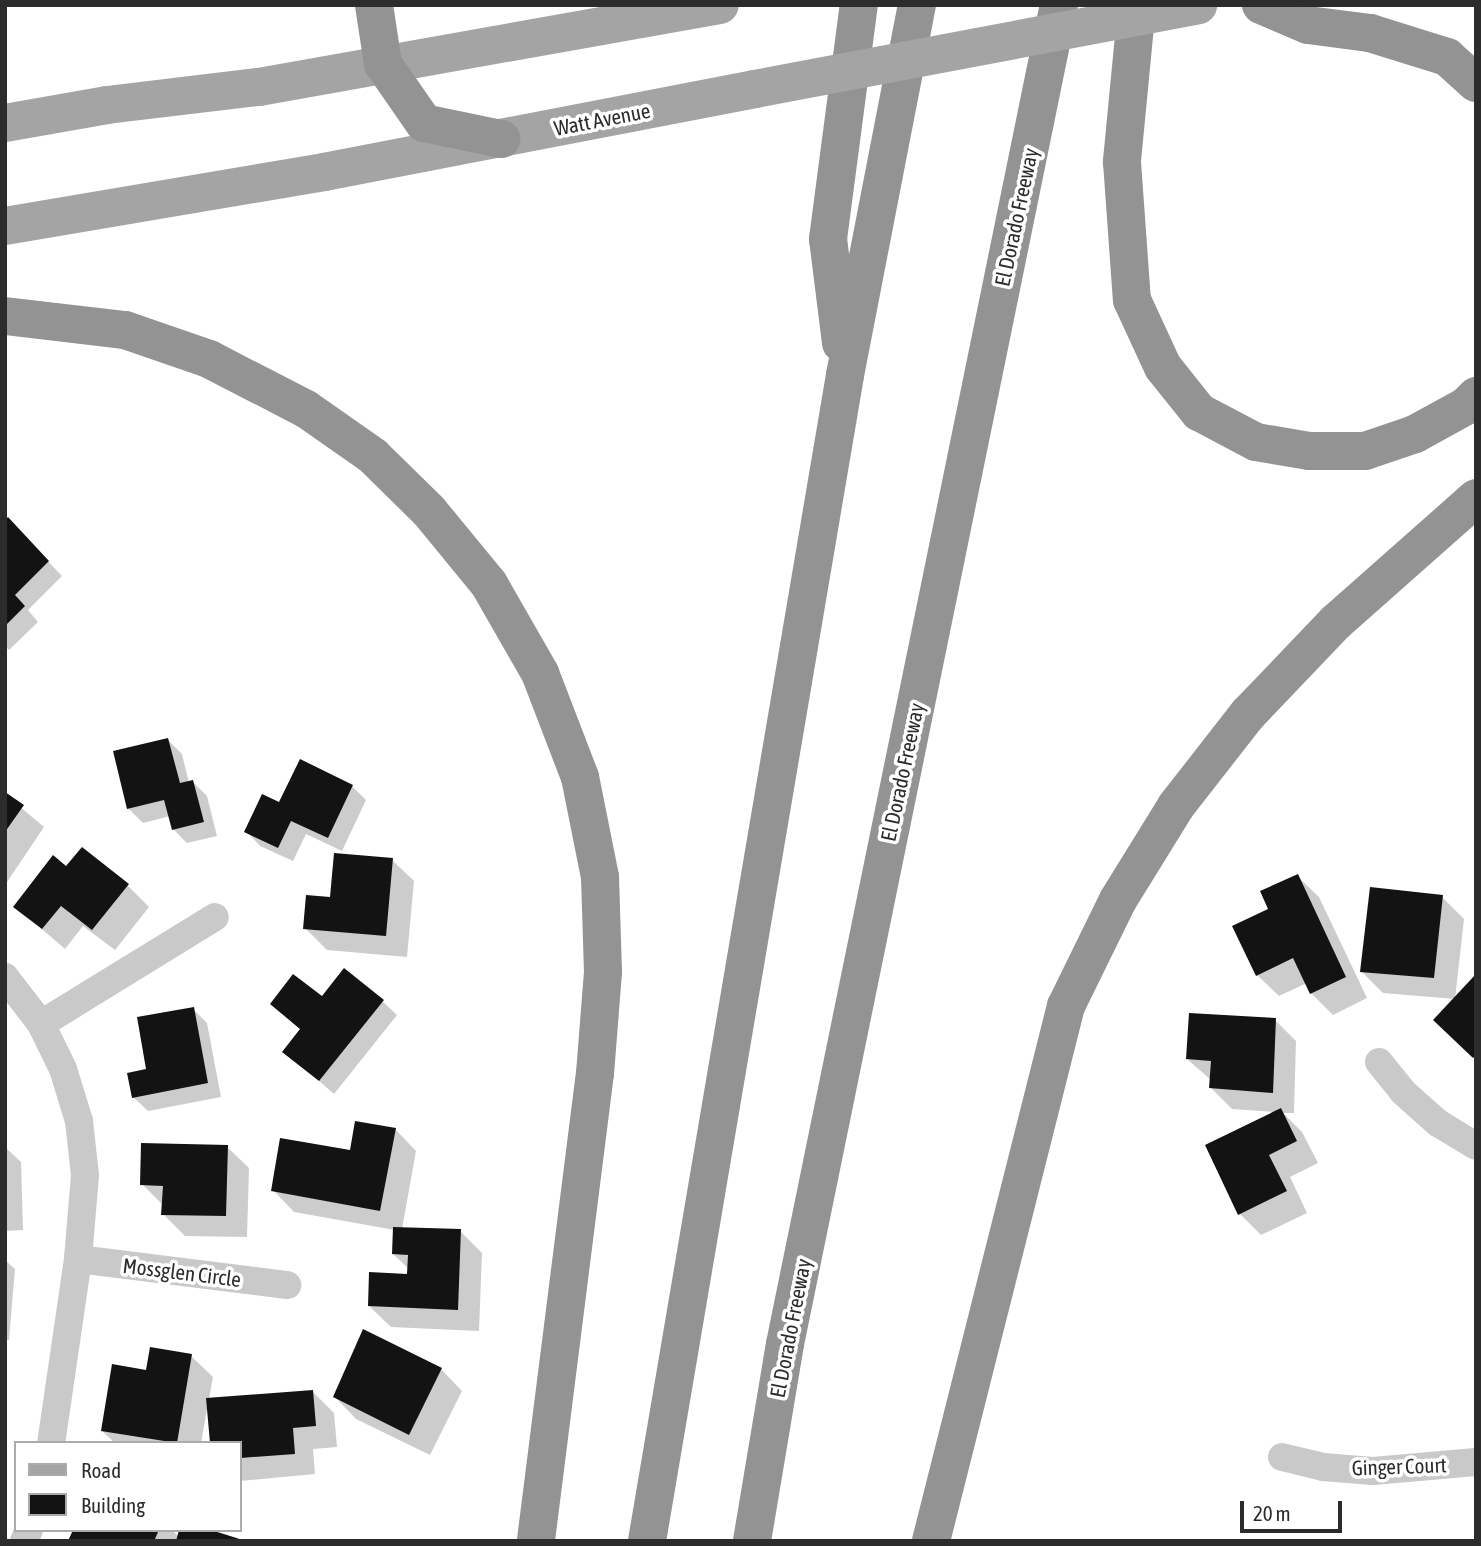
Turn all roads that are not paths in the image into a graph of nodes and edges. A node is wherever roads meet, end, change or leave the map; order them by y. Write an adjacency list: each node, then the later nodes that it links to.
1 (373, 5): 9 (highway)
2 (720, 5): 9 (main road)
3 (859, 5): 15 (highway)
4 (917, 5): 15 (highway)
5 (1059, 5): 30 (highway, El Dorado Freeway)
6 (1137, 5): 16 (highway)
7 (1198, 5): 12 (main road, Watt Avenue, bridge)
8 (1261, 5): 10 (highway)
9 (383, 64): 11 (main road); 12 (highway)
10 (1476, 83)
11 (5, 123)
12 (500, 139): 13 (main road, Watt Avenue)
13 (5, 226)
14 (5, 316): 28 (highway)
15 (845, 375): 29 (highway)
16 (1476, 396)
17 (1476, 498): 31 (highway)
18 (215, 917): 20 (street)
19 (5, 977): 20 (street)
20 (41, 1024): 23 (street)
21 (1379, 1062): 22 (street)
22 (1476, 1146)
23 (78, 1259): 24 (street, Mossglen Circle); 25 (street)
24 (287, 1285)
25 (51, 1441)
26 (1282, 1457): 27 (street, Ginger Court)
27 (1476, 1462)
28 (536, 1541)
29 (647, 1541)
30 (752, 1541)
31 (931, 1541)

